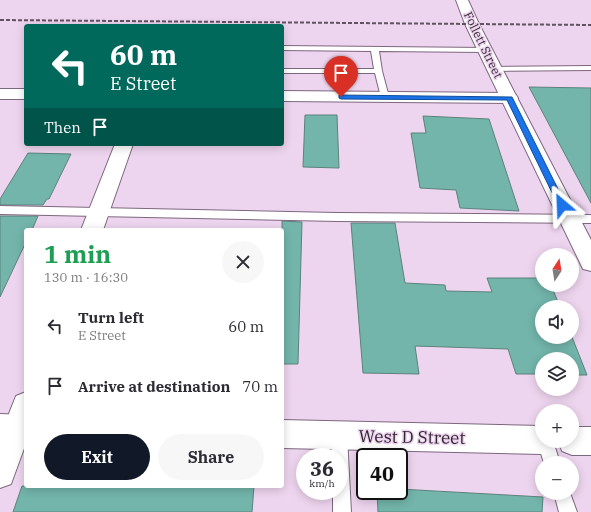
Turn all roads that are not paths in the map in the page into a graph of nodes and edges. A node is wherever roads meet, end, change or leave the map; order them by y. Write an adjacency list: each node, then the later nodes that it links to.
1 (462, 0): 4 (street, Follett Street)
2 (284, 48): 3 (lane)
3 (375, 49): 4 (lane); 8 (lane)
4 (485, 50): 6 (street, Follett Street)
5 (591, 68): 6 (lane)
6 (495, 69): 13 (street, Follett Street)
7 (284, 71): 8 (lane)
8 (378, 71): 12 (lane)
9 (0, 94): 10 (street)
10 (24, 94)
11 (284, 96): 12 (street)
12 (385, 97): 13 (street)
13 (510, 98): 17 (street, Follett Street)
14 (123, 146): 16 (street)
15 (0, 210): 16 (lane)
16 (99, 211): 17 (lane); 19 (street)
17 (569, 218): 18 (lane); 20 (street, Follett Street)
18 (591, 219)
19 (93, 228)
20 (591, 262)
21 (17, 423): 27 (street)
22 (284, 434): 23 (street, West D Street)
23 (339, 436): 24 (street, West D Street); 29 (lane)
24 (535, 440)
25 (579, 441): 26 (street)
26 (591, 441)
27 (0, 473)
28 (564, 500): 30 (lane)
29 (342, 512)
30 (568, 512)

